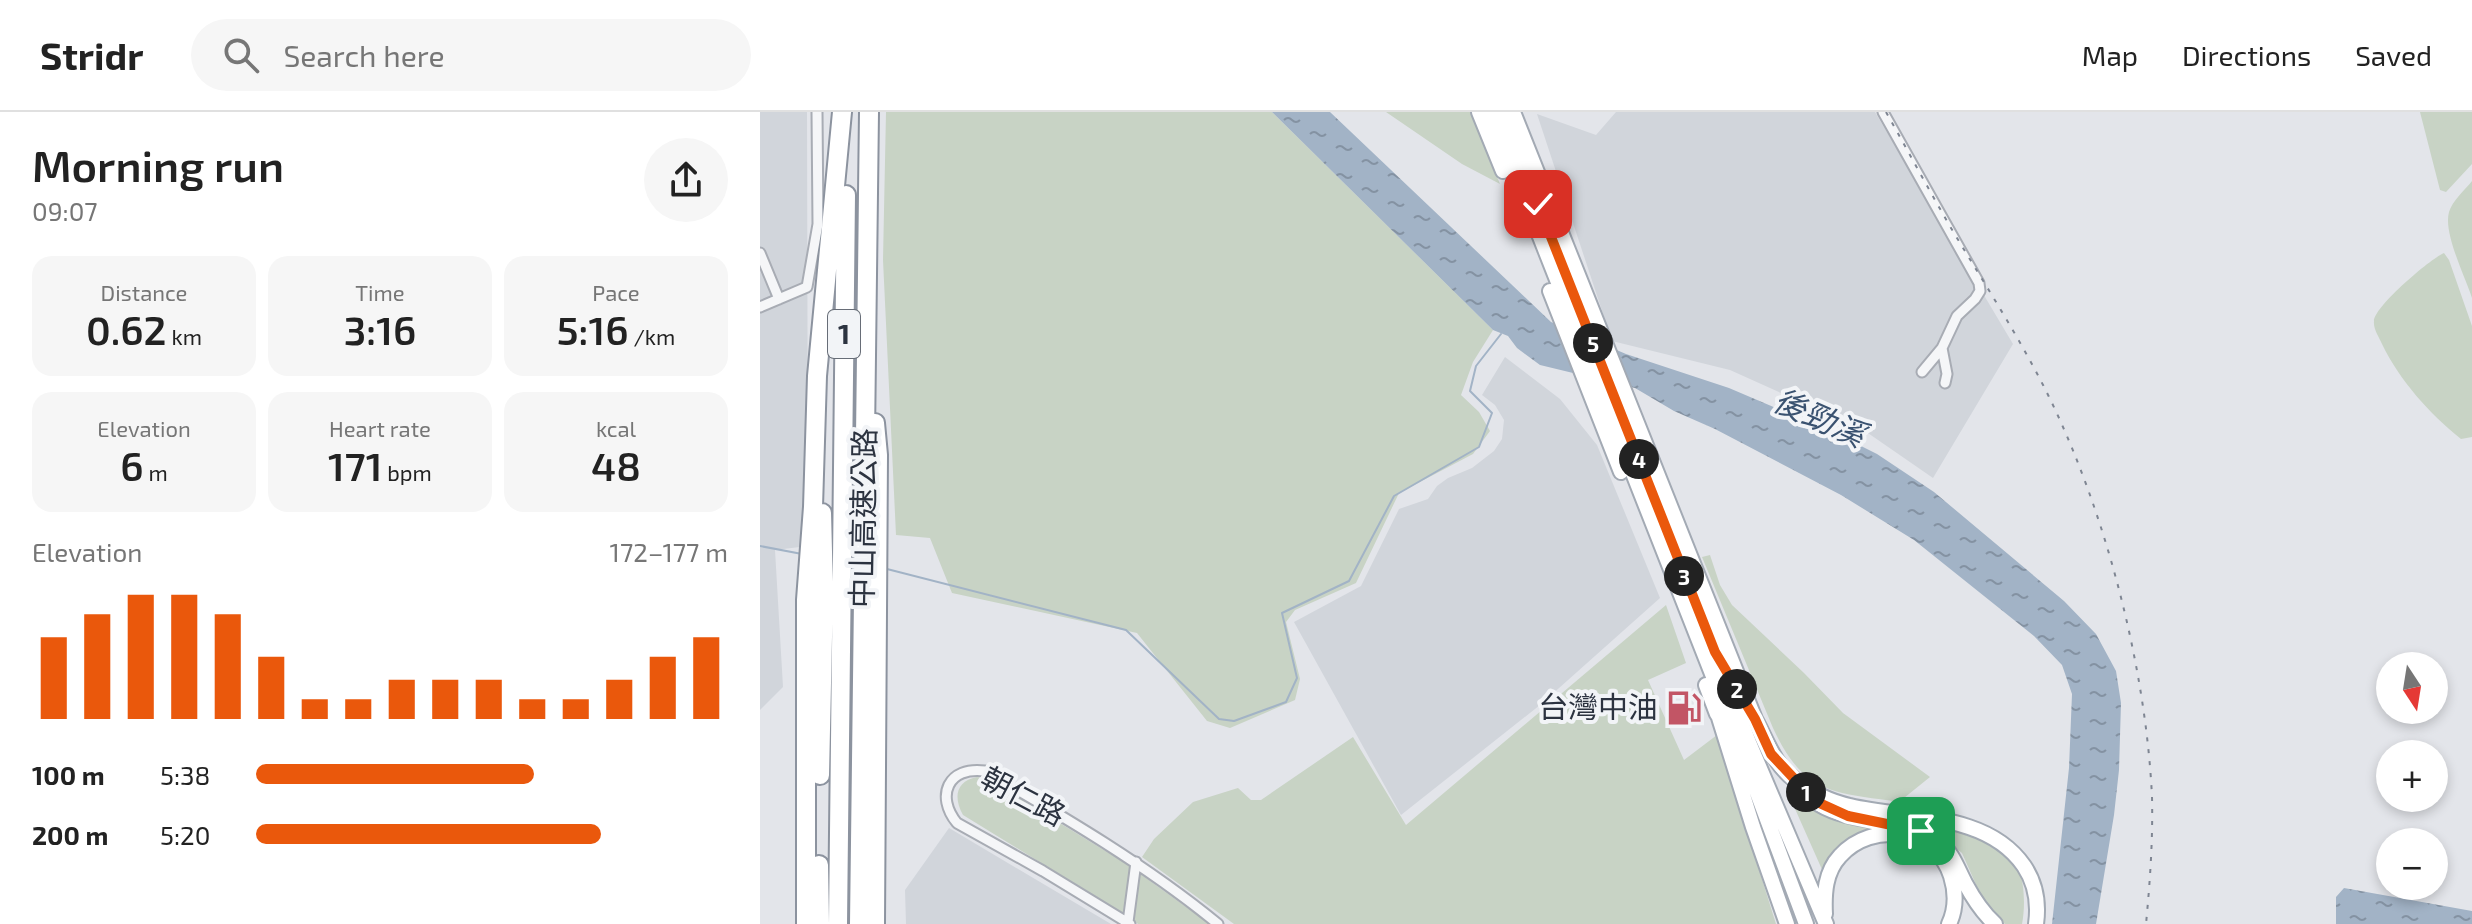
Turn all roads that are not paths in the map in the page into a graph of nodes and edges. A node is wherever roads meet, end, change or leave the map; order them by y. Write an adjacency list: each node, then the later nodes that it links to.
1 (817, 112): 10 (street)
2 (844, 112): 17 (highway, 中山高速公路 / 1); 17 (highway)
3 (869, 112): 18 (highway, 1)
4 (1479, 112): 12 (main road)
5 (1491, 112): 12 (main road)
6 (1502, 112): 12 (main road)
7 (1513, 112): 12 (main road)
8 (1883, 112): 13 (street)
9 (760, 253): 10 (street)
10 (779, 299): 11 (street)
11 (760, 307)
12 (1581, 327): 16 (main road); 16 (main road)
13 (1942, 348): 14 (street); 15 (street)
14 (1922, 372)
15 (1945, 383)
16 (1610, 402): 20 (main road); 20 (main road)
17 (825, 558): 24 (highway); 29 (highway); 30 (highway, 中山高速公路 / 1)
18 (870, 566): 19 (highway); 31 (highway, 中山高速公路)
19 (877, 641): 32 (highway); 33 (highway)
20 (1711, 654): 21 (main road); 21 (main road); 22 (main road); 22 (main road)
21 (1722, 713): 35 (main road); 36 (main road)
22 (1748, 722): 23 (main road); 37 (main road)
23 (1795, 780): 39 (main road); 40 (main road)
24 (808, 838): 27 (highway); 28 (highway)
25 (1136, 862): 26 (street); 26 (street, 朝仁路); 34 (street, 朝仁路)
26 (1129, 923)
27 (799, 924)
28 (806, 924)
29 (820, 924)
30 (838, 924)
31 (859, 924)
32 (875, 924)
33 (887, 924)
34 (1218, 924)
35 (1787, 924)
36 (1806, 924)
37 (1826, 924): 38 (main road)
38 (1949, 924)
39 (1995, 924)
40 (2036, 924)

